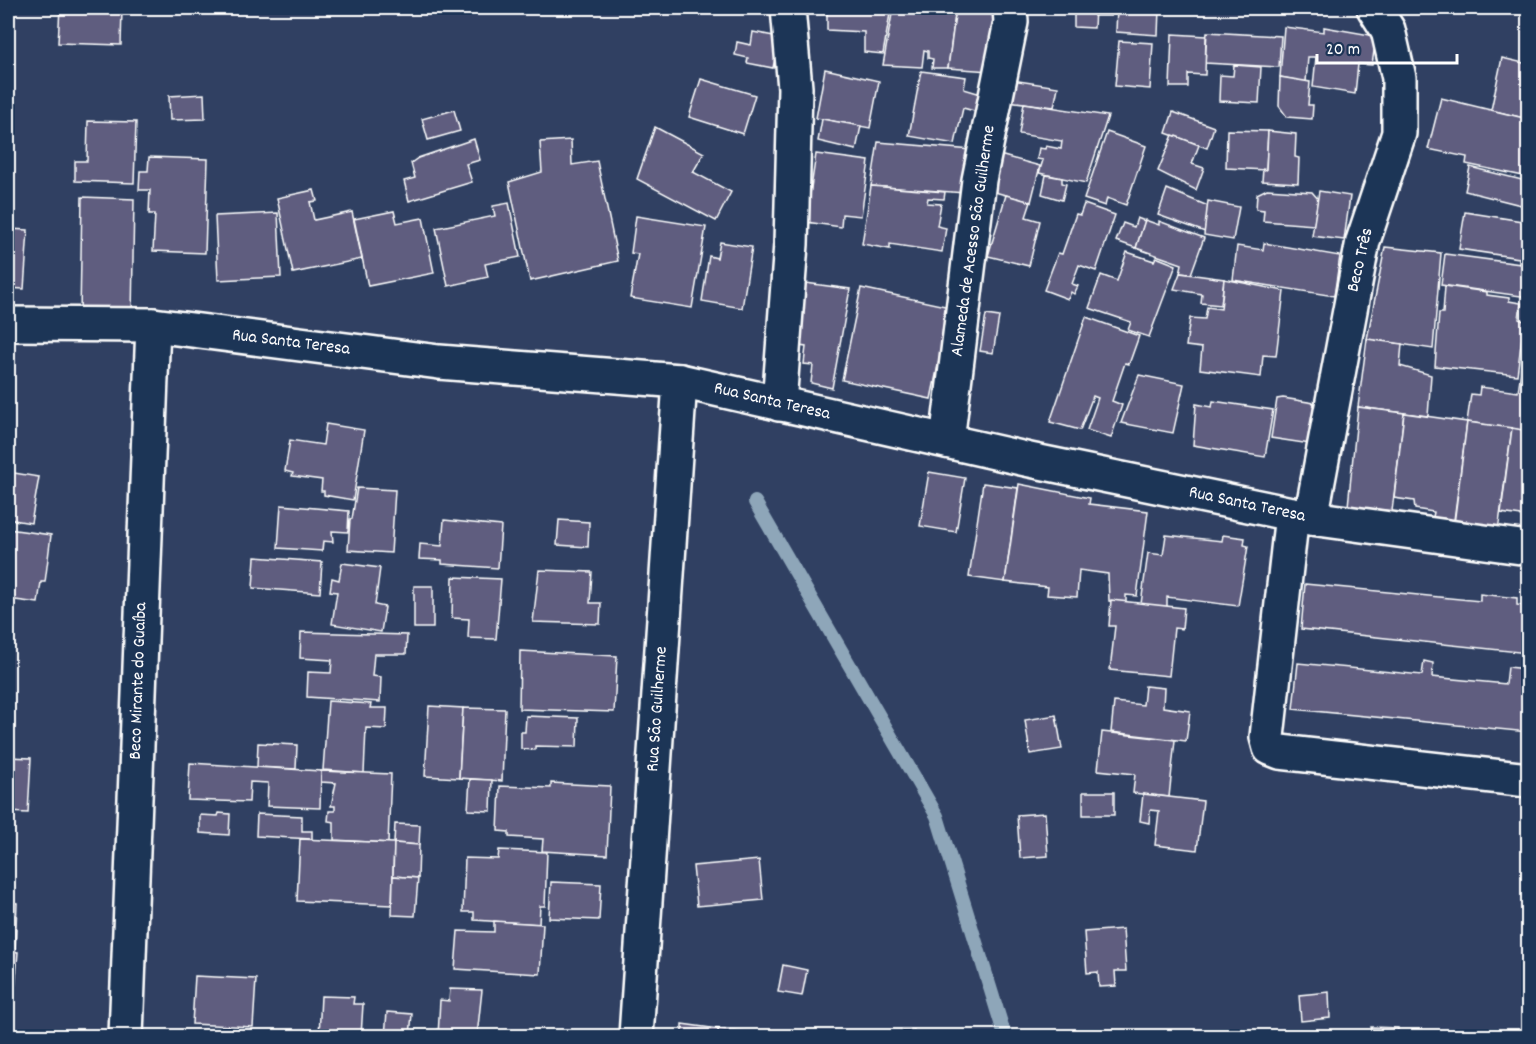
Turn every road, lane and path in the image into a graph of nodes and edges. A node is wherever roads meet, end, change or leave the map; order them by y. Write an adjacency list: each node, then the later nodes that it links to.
1 (788, 8): 7 (street)
2 (1010, 8): 8 (street, Alameda de Acesso São Guilherme)
3 (1374, 8): 9 (street, Beco Três)
4 (8, 324): 5 (street, Rua Santa Teresa)
5 (153, 325): 6 (street, Rua Santa Teresa); 12 (street, Beco Mirante do Guaíba)
6 (680, 381): 7 (street, Rua Santa Teresa); 13 (street, Rua São Guilherme)
7 (779, 404): 8 (street, Rua Santa Teresa)
8 (947, 441): 9 (street, Rua Santa Teresa)
9 (1302, 516): 10 (street, Rua Santa Teresa); 11 (street, Beco Três)
10 (1528, 548)
11 (1528, 780)
12 (126, 1036)
13 (636, 1036)

